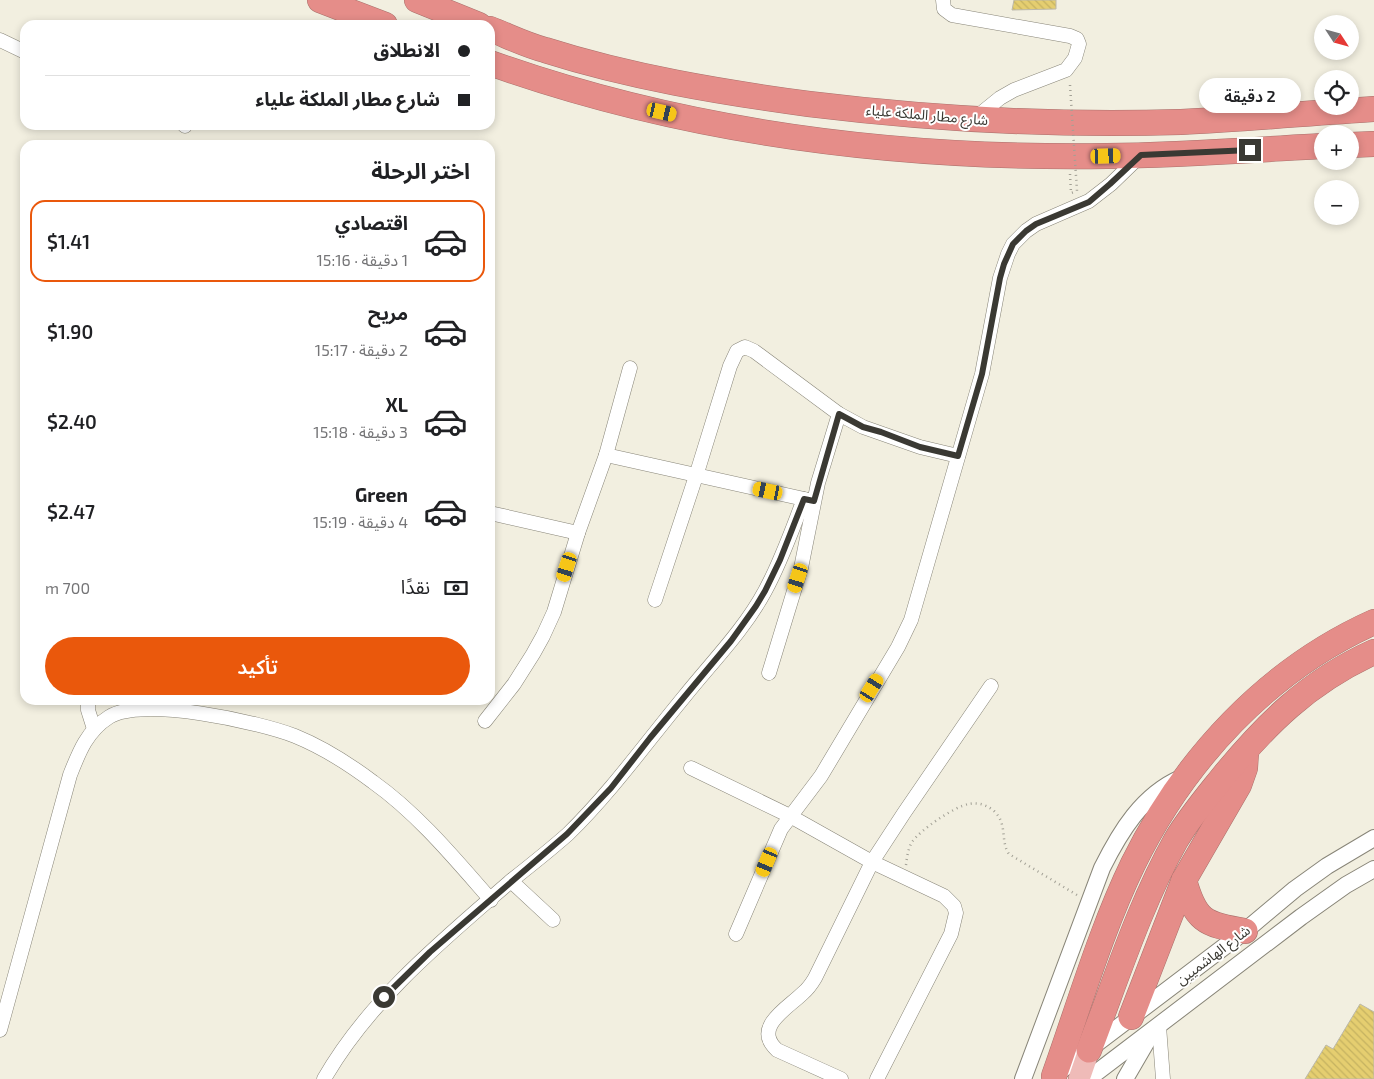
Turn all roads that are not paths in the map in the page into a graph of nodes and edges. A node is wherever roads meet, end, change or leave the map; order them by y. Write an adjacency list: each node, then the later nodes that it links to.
1 (320, 0): 4 (highway)
2 (417, 0): 5 (highway)
3 (943, 0): 10 (street)
4 (372, 20)
5 (467, 20)
6 (495, 32): 12 (highway, شارع مطار الملكة علياء)
7 (0, 40): 8 (street)
8 (20, 50)
9 (495, 65): 18 (highway)
10 (1007, 94): 12 (street); 13 (street)
11 (1374, 109): 13 (highway, شارع مطار الملكة علياء)
12 (972, 120): 13 (highway, شارع مطار الملكة علياء)
13 (1010, 121)
14 (1374, 144): 15 (highway)
15 (1359, 145)
16 (1314, 146): 17 (highway)
17 (1141, 155): 18 (highway); 19 (street)
18 (1098, 156): 19 (street)
19 (1116, 179): 23 (street)
20 (630, 368): 22 (street)
21 (839, 414): 23 (street); 24 (street); 25 (street)
22 (606, 455): 24 (street); 27 (street)
23 (958, 456): 39 (street)
24 (696, 476): 25 (street); 28 (street)
25 (808, 500): 31 (street); 44 (street)
26 (495, 514): 27 (street)
27 (578, 533): 34 (street)
28 (655, 600)
29 (1374, 622): 38 (highway)
30 (1374, 652): 36 (highway)
31 (769, 673)
32 (991, 686): 41 (street)
33 (88, 705): 35 (street)
34 (485, 721)
35 (94, 729): 45 (street); 51 (street)
36 (1247, 748): 43 (highway); 52 (highway)
37 (691, 768): 39 (street)
38 (1186, 776): 54 (highway); 58 (street)
39 (790, 816): 41 (street); 48 (street)
40 (1374, 838): 47 (street, شارع الهاشميين)
41 (872, 862): 56 (street); 57 (street)
42 (1374, 869): 50 (street, شارع الهاشميين)
43 (1184, 880): 47 (highway); 49 (highway)
44 (511, 882): 45 (street); 46 (street)
45 (491, 900): 55 (street)
46 (553, 920)
47 (1245, 931): 49 (street, شارع الهاشميين)
48 (736, 934)
49 (1131, 1017): 52 (street, شارع الهاشميين); 53 (street)
50 (1156, 1028): 53 (street, شارع الهاشميين); 62 (street); 63 (street)
51 (0, 1030)
52 (1090, 1050): 54 (street, شارع الهاشميين); 59 (main road)
53 (1114, 1060): 60 (street, شارع الهاشميين); 61 (street)
54 (1053, 1078)
55 (324, 1079)
56 (841, 1079)
57 (877, 1079)
58 (1023, 1079)
59 (1079, 1079)
60 (1088, 1079)
61 (1107, 1079)
62 (1125, 1079)
63 (1163, 1079)

